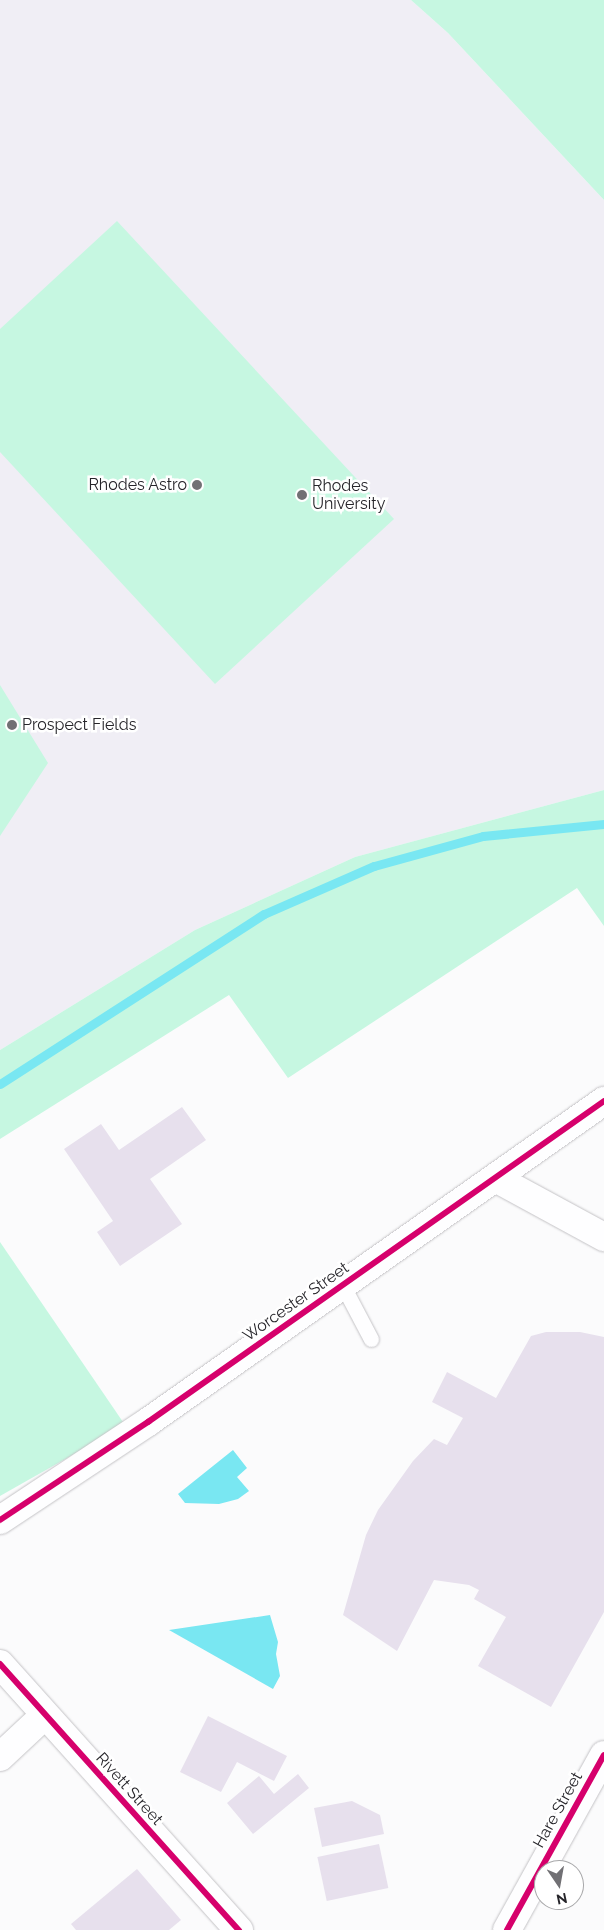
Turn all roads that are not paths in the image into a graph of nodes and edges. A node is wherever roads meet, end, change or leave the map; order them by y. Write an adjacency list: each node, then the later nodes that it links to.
1 (604, 1101): 2 (street, Worcester Street)
2 (497, 1179): 3 (street); 4 (street, Worcester Street)
3 (604, 1238)
4 (343, 1286): 5 (lane); 6 (street, Worcester Street)
5 (371, 1339)
6 (0, 1520)
7 (0, 1664): 8 (street, Rivett Street)
8 (44, 1716): 10 (street); 11 (street, Rivett Street)
9 (604, 1755): 12 (street, Hare Street)
10 (0, 1758)
11 (232, 1928)
12 (507, 1930)

